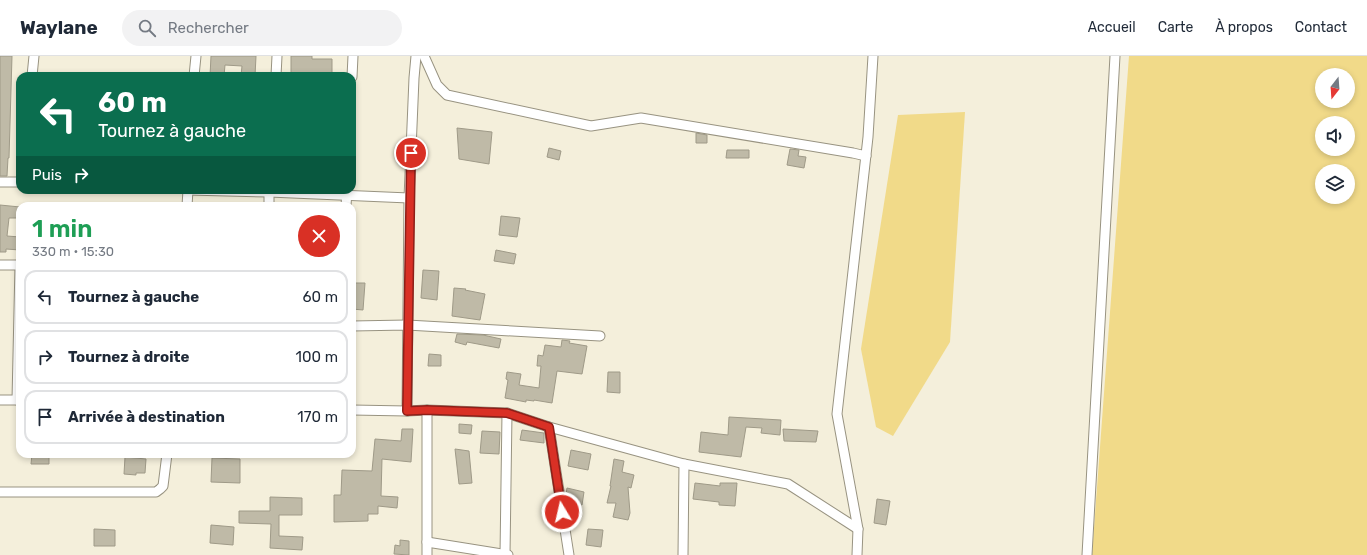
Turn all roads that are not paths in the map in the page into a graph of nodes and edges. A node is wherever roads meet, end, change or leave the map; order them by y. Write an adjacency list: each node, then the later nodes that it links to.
1 (34, 56): 9 (street)
2 (196, 56): 10 (street)
3 (277, 56): 11 (street)
4 (353, 56): 12 (street)
5 (416, 56): 17 (street)
6 (424, 56): 13 (street)
7 (873, 56): 13 (street)
8 (1115, 56): 41 (street)
9 (32, 72)
10 (194, 72)
11 (276, 72)
12 (352, 72)
13 (866, 156): 33 (street)
14 (0, 182): 15 (street)
15 (16, 182)
16 (356, 194): 17 (street)
17 (409, 198): 20 (street)
18 (0, 265): 19 (street)
19 (16, 265)
20 (407, 325): 21 (street); 22 (street); 27 (street)
21 (356, 326)
22 (600, 336)
23 (0, 400): 24 (street)
24 (16, 400)
25 (356, 410): 27 (street)
26 (427, 410): 27 (street); 28 (street); 34 (street)
27 (407, 411)
28 (507, 413): 29 (street); 36 (street)
29 (549, 427): 31 (street); 38 (street)
30 (166, 458): 32 (street)
31 (684, 464): 33 (street); 39 (street)
32 (0, 492)
33 (858, 529): 40 (street)
34 (427, 542): 35 (street); 36 (street)
35 (427, 555)
36 (505, 555): 37 (street)
37 (508, 555)
38 (569, 555)
39 (683, 555)
40 (857, 555)
41 (1087, 555)

